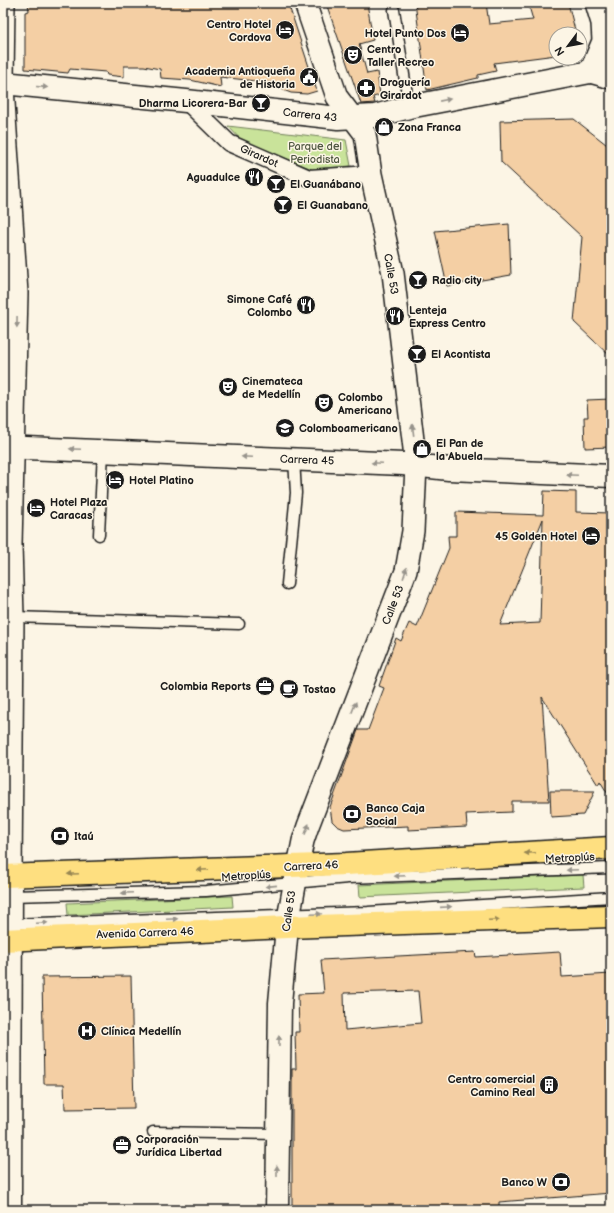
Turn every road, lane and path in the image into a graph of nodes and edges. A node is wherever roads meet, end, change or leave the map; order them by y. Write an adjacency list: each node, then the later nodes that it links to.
1 (4, 3): 8 (street)
2 (305, 3): 13 (street, Calle 53)
3 (596, 3): 6 (street)
4 (394, 10): 12 (lane)
5 (611, 63): 6 (street, Carrera 43)
6 (590, 72): 7 (street); 12 (street, Carrera 43, one-way to 6)
7 (611, 78)
8 (3, 79)
9 (3, 84): 11 (street, Carrera 43, one-way to 11)
10 (3, 88): 15 (street, one-way to 15)
11 (186, 101): 13 (street, Carrera 43); 14 (street, Girardot)
12 (409, 107): 13 (street, Carrera 43)
13 (352, 117): 14 (street, Calle 53)
14 (371, 174): 18 (street, Calle 53, one-way to 14)
15 (9, 447): 16 (street, Carrera 45, one-way to 15); 21 (street)
16 (102, 451): 17 (street, Carrera 45, one-way to 16); 20 (lane)
17 (294, 459): 18 (street, Carrera 45, one-way to 17); 22 (lane)
18 (416, 465): 19 (street, Carrera 45, one-way to 18); 27 (street, Calle 53, one-way to 18)
19 (611, 476)
20 (99, 535)
21 (7, 545): 23 (street)
22 (287, 584)
23 (13, 617): 24 (lane); 28 (street)
24 (240, 624)
25 (611, 848): 27 (main road, Carrera 46, one-way to 27)
26 (611, 868): 27 (lane, Metroplús, one-way to 27)
27 (296, 875): 28 (main road, Carrera 46, one-way to 28); 31 (street, Calle 53)
28 (7, 886): 32 (street)
29 (611, 897): 31 (lane, one-way to 29)
30 (611, 916): 31 (main road, one-way to 30)
31 (288, 921): 32 (main road, Avenida Carrera 46, one-way to 31); 34 (street, Calle 53, one-way to 31)
32 (7, 932): 35 (street)
33 (153, 1132): 34 (lane)
34 (277, 1134): 36 (street, Calle 53, one-way to 34)
35 (10, 1210)
36 (277, 1210)

